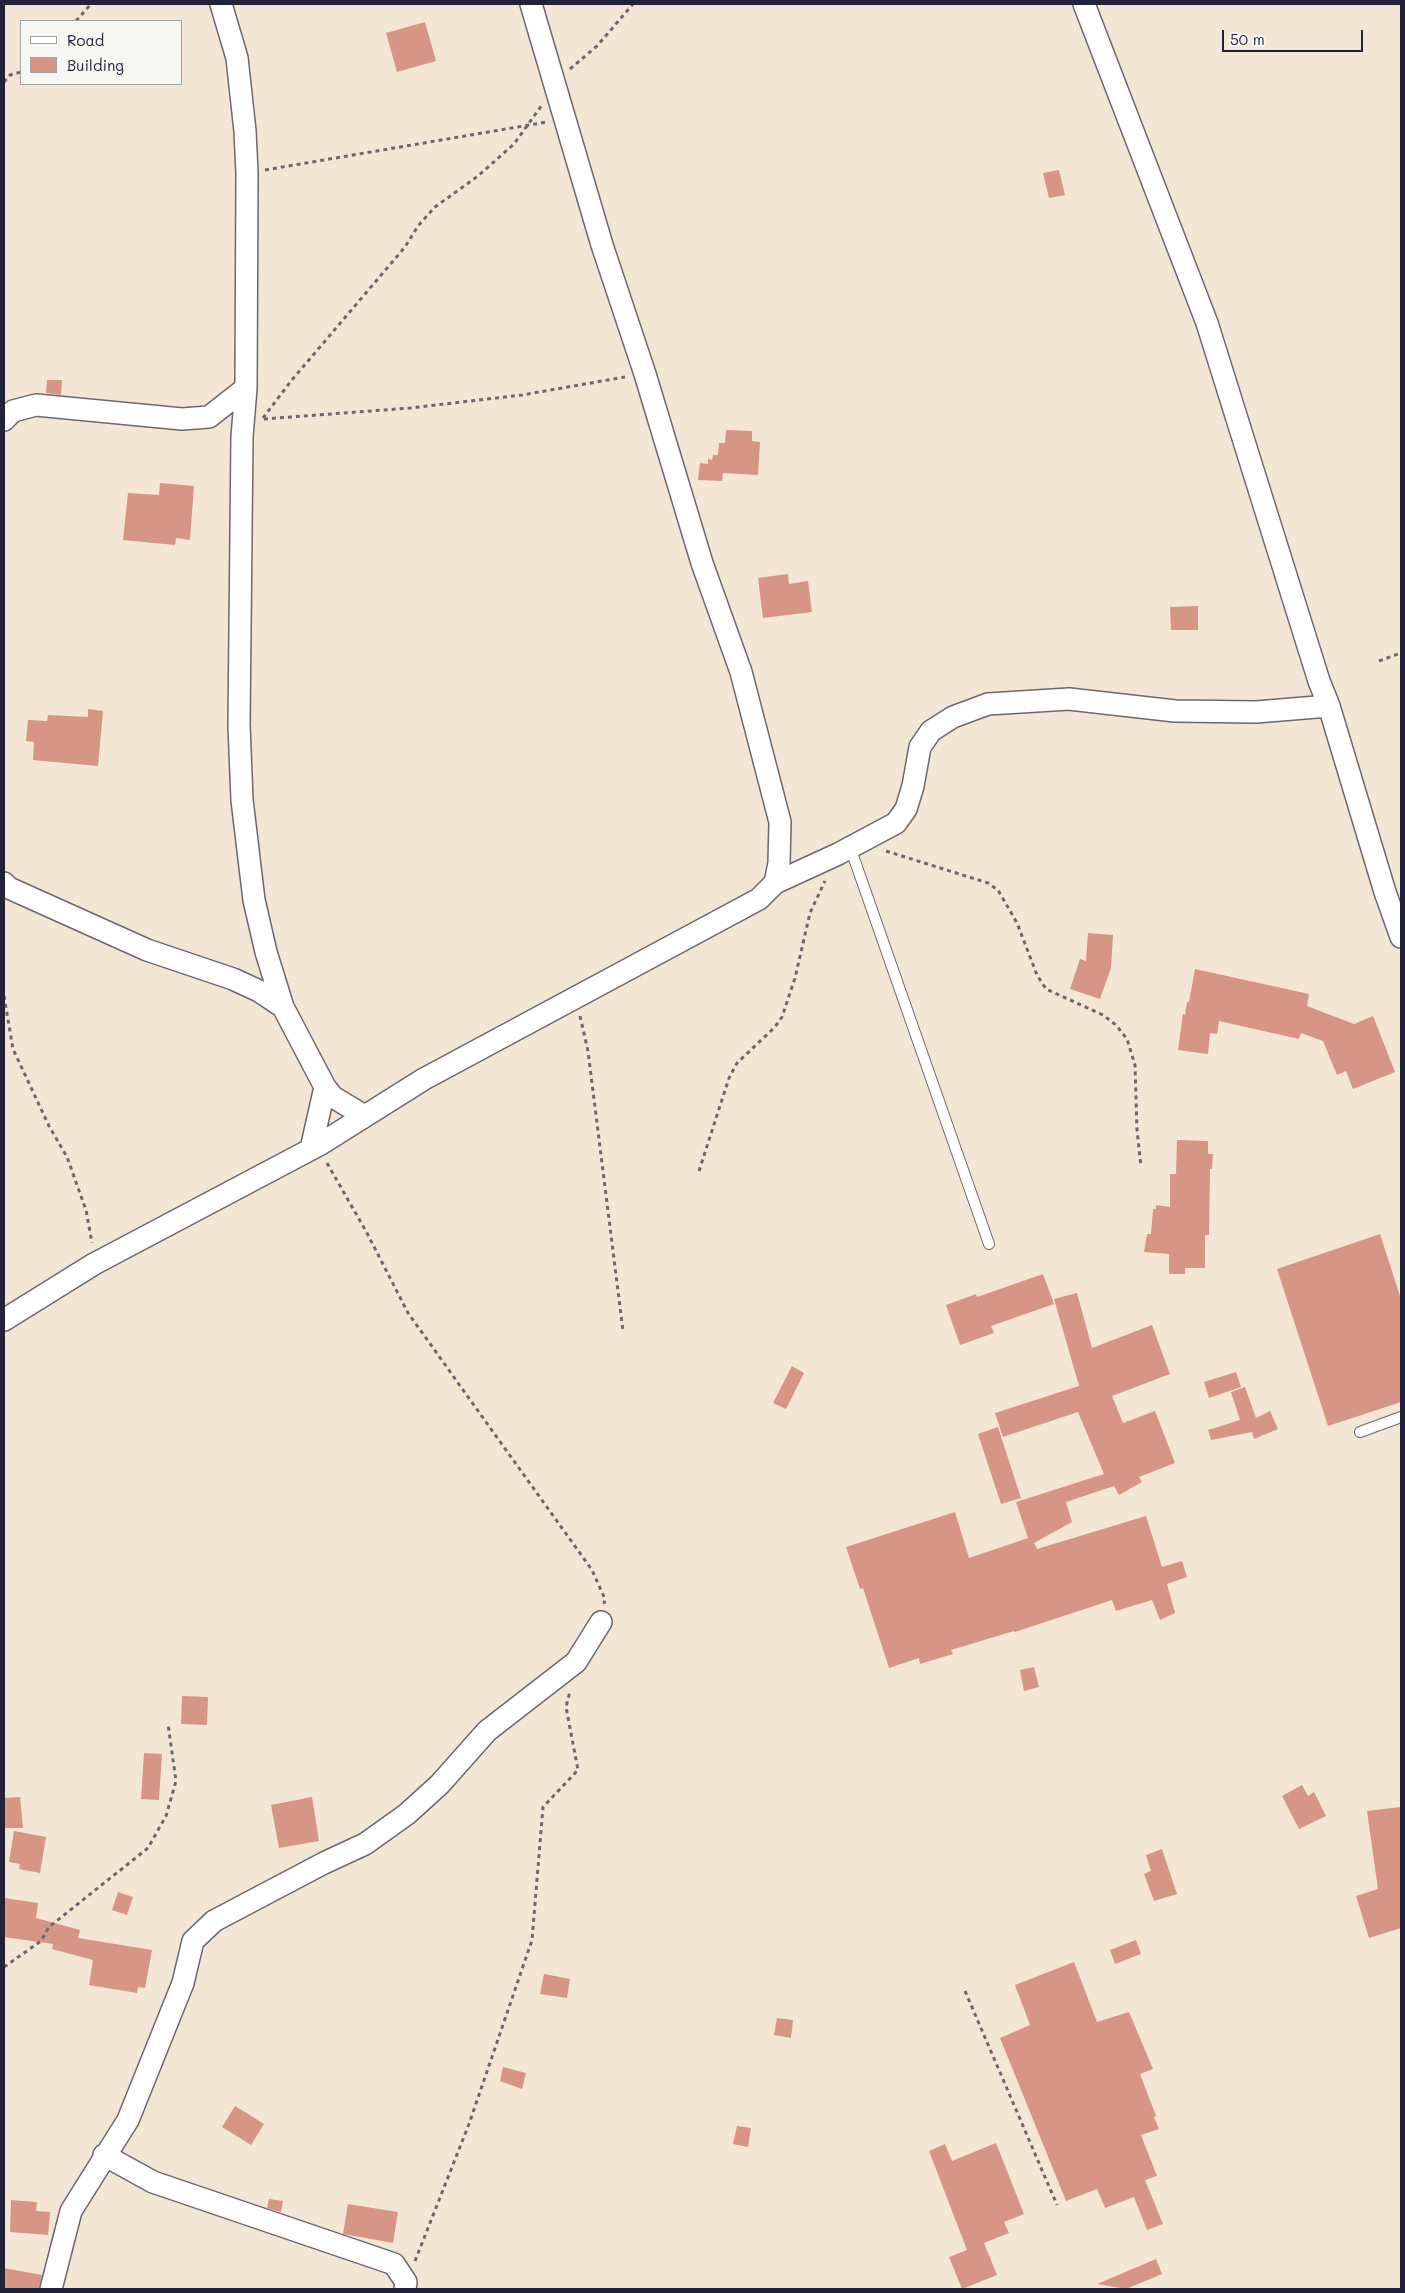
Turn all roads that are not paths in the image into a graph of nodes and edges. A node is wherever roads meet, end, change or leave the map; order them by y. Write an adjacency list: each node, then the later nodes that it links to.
1 (220, 4): 4 (street)
2 (531, 4): 10 (street)
3 (1084, 4): 8 (street)
4 (246, 388): 5 (street); 7 (street)
5 (209, 417): 6 (street); 7 (street)
6 (4, 420)
7 (249, 425): 13 (street)
8 (1330, 706): 9 (street); 12 (street)
9 (849, 848): 10 (street); 17 (lane)
10 (775, 883): 15 (street)
11 (5, 886): 13 (street)
12 (1401, 937)
13 (283, 1007): 14 (street)
14 (325, 1087): 15 (street); 16 (street)
15 (363, 1115): 16 (street)
16 (315, 1147): 18 (street)
17 (989, 1244)
18 (4, 1320)
19 (1401, 1417): 20 (lane)
20 (1360, 1432)
21 (601, 1622): 22 (street)
22 (104, 2155): 23 (street); 24 (street)
23 (405, 2286)
24 (50, 2289)

